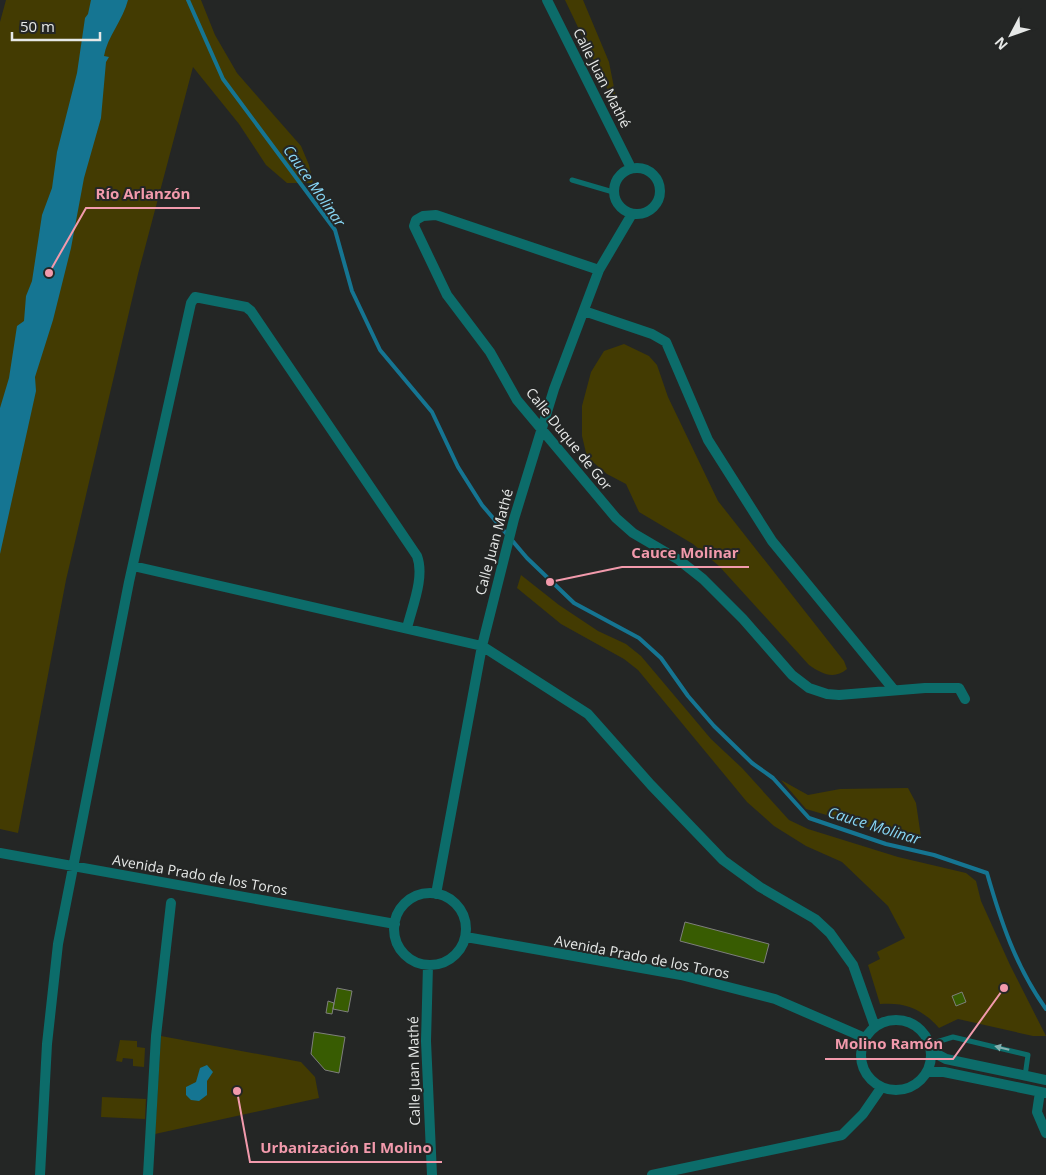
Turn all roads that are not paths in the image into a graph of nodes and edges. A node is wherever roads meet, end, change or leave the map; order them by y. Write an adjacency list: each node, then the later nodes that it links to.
1 (547, 0): 2 (street, Calle Juan Mathé)
2 (632, 168): 4 (street); 5 (street)
3 (572, 180): 4 (lane)
4 (613, 192): 5 (street)
5 (632, 214): 6 (street, Calle Juan Mathé)
6 (599, 270): 7 (street, Calle Juan Mathé); 8 (street, Calle Duque de Gor)
7 (584, 311): 8 (street, Calle Juan Mathé); 12 (street)
8 (541, 428): 11 (street, Calle Juan Mathé); 12 (street, Calle Duque de Gor)
9 (133, 566): 10 (street); 10 (street); 15 (street)
10 (407, 628): 11 (street)
11 (482, 646): 16 (street, Calle Juan Mathé); 21 (street)
12 (894, 690): 13 (street, Calle Duque de Gor)
13 (965, 699)
14 (0, 853): 15 (street, Avenida Prado de los Toros)
15 (72, 866): 18 (street, Avenida Prado de los Toros); 30 (street)
16 (436, 894): 18 (street); 19 (street)
17 (171, 903): 31 (street)
18 (395, 924): 20 (street)
19 (466, 937): 20 (street); 22 (street, Avenida Prado de los Toros)
20 (428, 965): 32 (street, Calle Juan Mathé)
21 (874, 1027): 22 (street); 23 (street)
22 (865, 1038): 27 (street)
23 (930, 1048): 24 (street); 25 (street); 25 (lane, one-way to 23)
24 (927, 1072): 27 (street); 28 (street)
25 (1025, 1076): 26 (street)
26 (1046, 1080)
27 (881, 1088): 33 (street)
28 (1043, 1093): 29 (street)
29 (1046, 1133)
30 (40, 1175)
31 (148, 1175)
32 (432, 1175)
33 (652, 1175)

